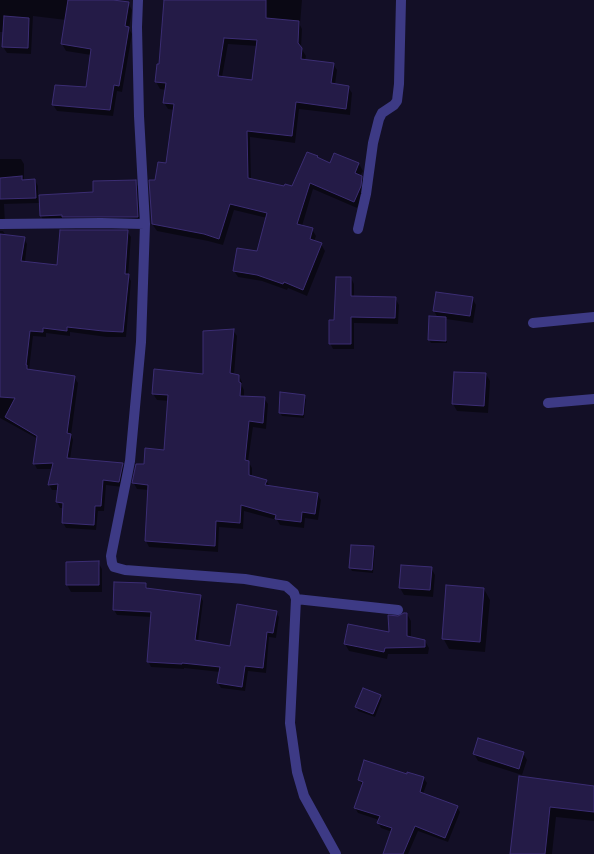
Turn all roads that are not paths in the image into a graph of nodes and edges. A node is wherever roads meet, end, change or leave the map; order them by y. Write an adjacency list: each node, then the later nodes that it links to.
1 (138, 0): 4 (street)
2 (401, 0): 5 (street)
3 (0, 224): 4 (street)
4 (145, 224): 10 (street)
5 (358, 229)
6 (594, 317): 7 (street)
7 (533, 323)
8 (594, 399): 9 (street)
9 (548, 403)
10 (296, 599): 11 (street); 12 (street)
11 (398, 610)
12 (336, 854)

